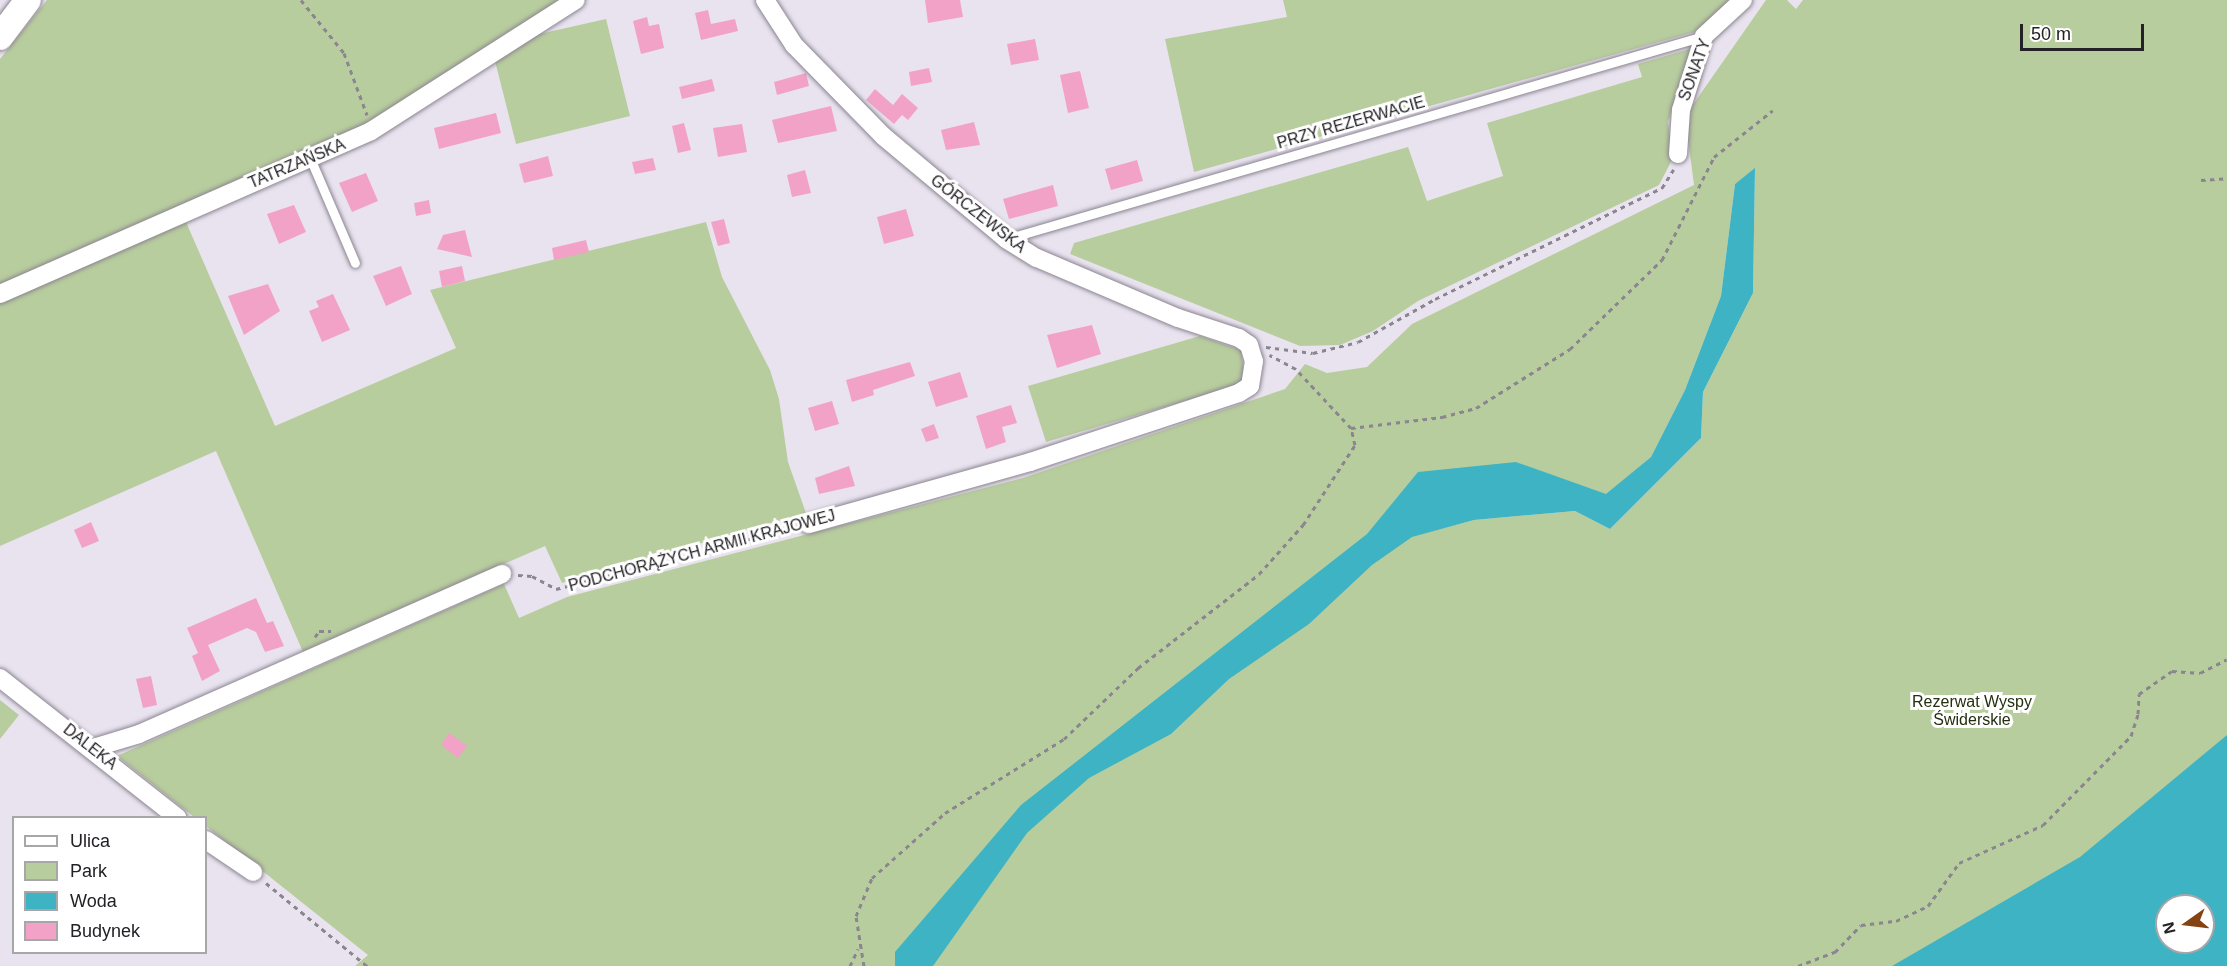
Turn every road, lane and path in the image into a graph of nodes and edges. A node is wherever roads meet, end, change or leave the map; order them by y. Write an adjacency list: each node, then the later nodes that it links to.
1 (28, 0): 7 (main road)
2 (301, 0): 9 (path)
3 (576, 0): 9 (street, TATRZAŃSKA)
4 (765, 0): 14 (street, GÓRCZEWSKA)
5 (1743, 0): 6 (street, SONATY)
6 (1704, 36): 10 (street, SONATY); 14 (lane, PRZY REZERWACIE)
7 (0, 37)
8 (1773, 110): 18 (path)
9 (371, 131): 11 (street, TATRZAŃSKA)
10 (1678, 154): 17 (path)
11 (310, 158): 15 (lane); 16 (street, TATRZAŃSKA)
12 (2227, 178): 13 (path)
13 (2201, 180)
14 (1006, 239): 17 (street, GÓRCZEWSKA)
15 (355, 263)
16 (0, 294)
17 (1249, 345): 18 (path); 19 (street, PODCHORĄŻYCH ARMII KRAJOWEJ)
18 (1351, 428): 27 (path)
19 (809, 524): 20 (path, PODCHORĄŻYCH ARMII KRAJOWEJ)
20 (501, 574): 23 (street)
21 (2227, 659): 31 (path)
22 (0, 678): 23 (street, DALEKA)
23 (93, 748): 24 (street, DALEKA)
24 (176, 816)
25 (207, 841): 26 (street)
26 (253, 872): 28 (path)
27 (859, 947): 29 (path); 30 (path)
28 (367, 966)
29 (850, 966)
30 (864, 966)
31 (1798, 966)

